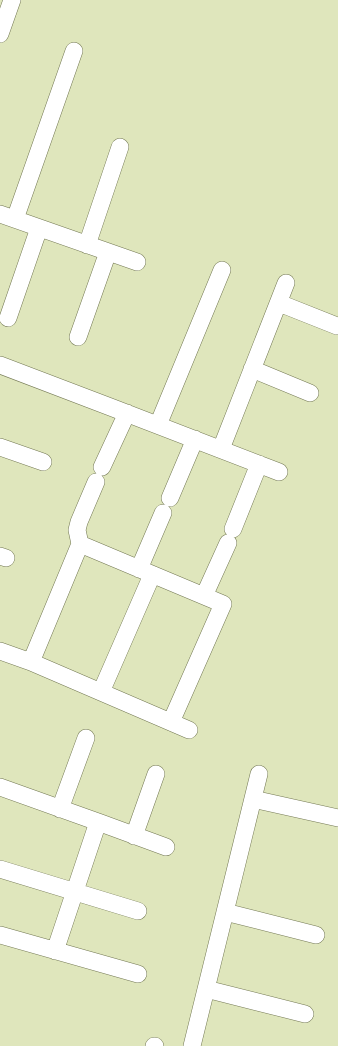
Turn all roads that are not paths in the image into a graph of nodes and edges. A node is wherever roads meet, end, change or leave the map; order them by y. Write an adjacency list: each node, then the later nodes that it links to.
1 (12, 0): 2 (street)
2 (0, 34)
3 (74, 51): 5 (street)
4 (120, 147): 7 (street)
5 (7, 217): 6 (street)
6 (39, 228): 7 (street); 13 (street)
7 (87, 245): 8 (street)
8 (108, 252): 9 (street); 15 (street)
9 (137, 262)
10 (222, 270): 20 (street)
11 (286, 283): 12 (street)
12 (279, 303): 14 (street); 17 (street)
13 (8, 318)
14 (337, 326)
15 (78, 337)
16 (0, 365): 19 (street)
17 (252, 369): 18 (street); 23 (street)
18 (310, 394)
19 (127, 413): 20 (street); 29 (street)
20 (158, 425): 21 (street)
21 (195, 439): 23 (street); 27 (street)
22 (0, 447): 24 (street)
23 (221, 449): 25 (street)
24 (43, 462)
25 (259, 464): 26 (street); 31 (street)
26 (279, 472)
27 (170, 498)
28 (163, 513): 30 (street)
29 (80, 544): 30 (street); 33 (street)
30 (146, 572): 31 (street); 34 (street)
31 (204, 596): 35 (street)
32 (0, 651): 33 (street)
33 (32, 662): 34 (street)
34 (101, 692): 35 (street)
35 (171, 722): 36 (street)
36 (189, 730)
37 (86, 738): 42 (street)
38 (156, 774): 45 (street)
39 (259, 774): 41 (street)
40 (0, 787): 42 (street)
41 (253, 799): 43 (street); 50 (street)
42 (60, 809): 44 (street)
43 (338, 818)
44 (98, 822): 45 (street); 48 (street)
45 (134, 836): 46 (street)
46 (166, 847)
47 (0, 869): 48 (street)
48 (74, 892): 49 (street); 53 (street)
49 (138, 911)
50 (225, 912): 52 (street); 55 (street)
51 (0, 935): 53 (street)
52 (316, 935)
53 (55, 951): 54 (street)
54 (138, 974)
55 (206, 989): 56 (street); 57 (street)
56 (305, 1014)
57 (192, 1046)

